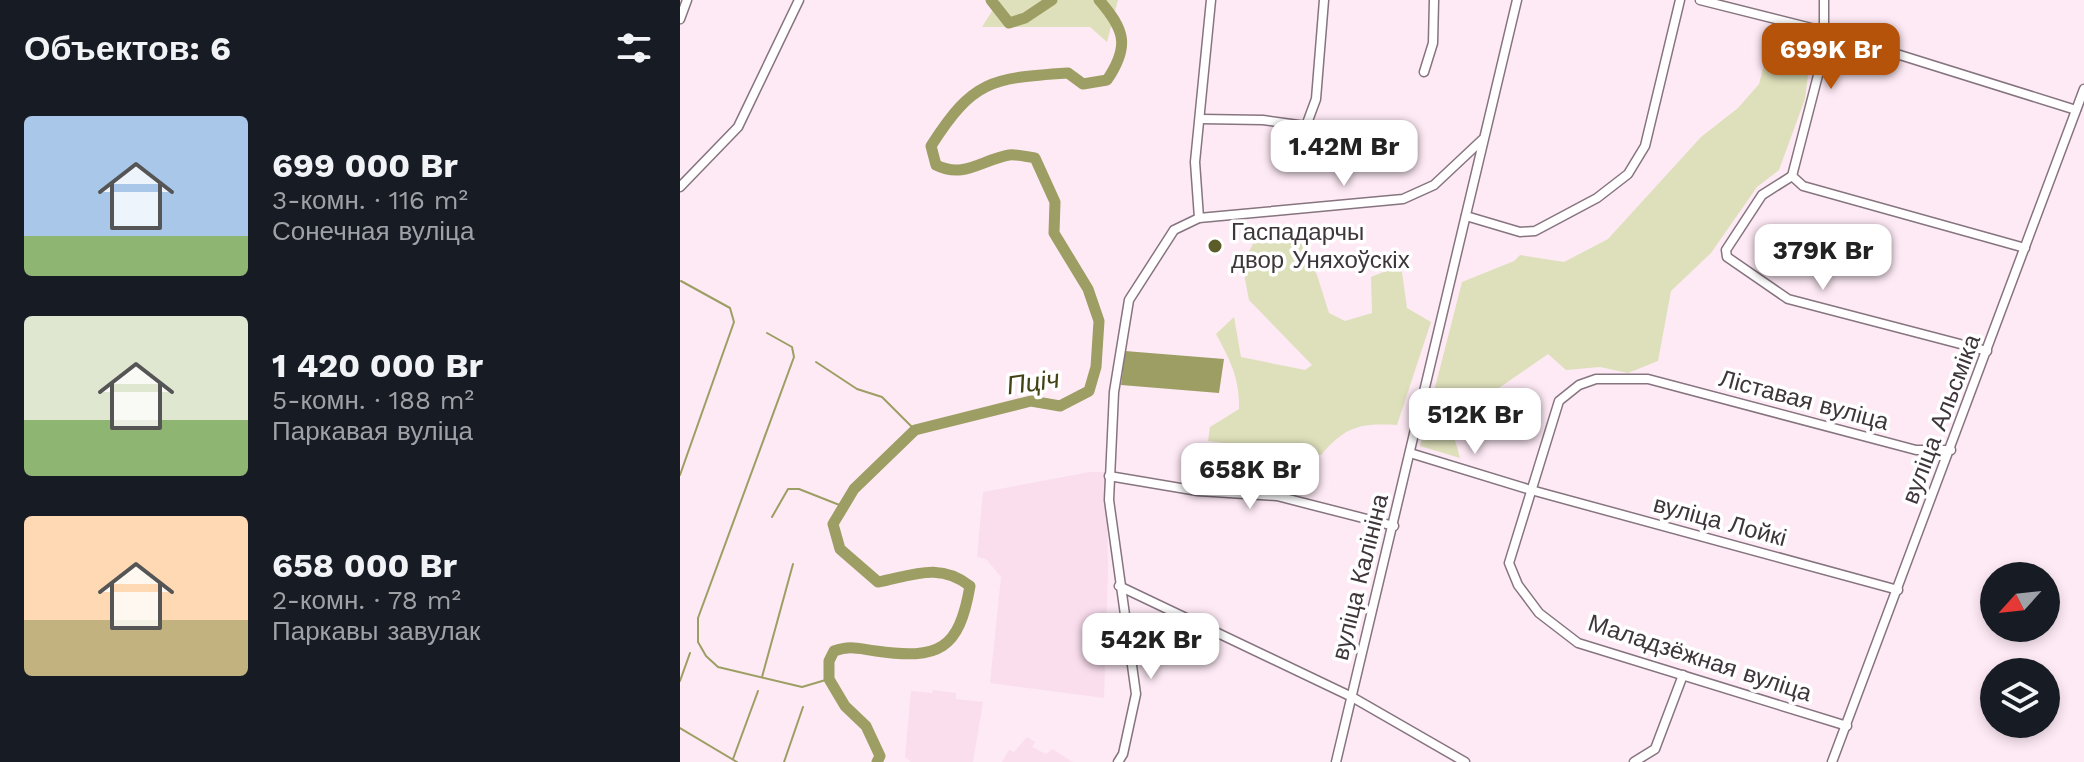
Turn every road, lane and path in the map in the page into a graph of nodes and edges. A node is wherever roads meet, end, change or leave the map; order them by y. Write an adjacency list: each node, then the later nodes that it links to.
1 (687, 0): 10 (street)
2 (799, 0): 18 (street)
3 (1211, 0): 15 (street)
4 (1324, 0): 15 (street)
5 (1434, 0): 12 (street)
6 (1517, 0): 16 (street, вуліца Калініна)
7 (1680, 0): 19 (street)
8 (1700, 0): 11 (street)
9 (1824, 0): 11 (street)
10 (680, 19)
11 (1823, 31): 14 (street); 17 (street)
12 (1424, 72)
13 (2084, 89): 14 (street, вуліца Альсміка)
14 (2076, 110): 21 (street, вуліца Альсміка)
15 (1201, 119): 20 (street)
16 (1482, 140): 19 (street, вуліца Калініна); 20 (street)
17 (1792, 176): 21 (street); 22 (street)
18 (680, 187)
19 (1466, 216): 24 (street, вуліца Калініна)
20 (1199, 218): 25 (street)
21 (2025, 248): 22 (street, вуліца Альсміка)
22 (1987, 351): 23 (street, вуліца Альсміка)
23 (1951, 450): 26 (street, Ліставая вуліца); 29 (street, вуліца Альсміка)
24 (1410, 453): 26 (street, вуліца Лойкі); 27 (street, вуліца Калініна)
25 (1109, 476): 27 (street); 28 (street)
26 (1531, 490): 29 (street, вуліца Лойкі); 30 (street, Маладзёжная вуліца)
27 (1394, 526): 31 (street, вуліца Калініна)
28 (1119, 586): 31 (street); 33 (street)
29 (1898, 590): 32 (street, вуліца Альсміка)
30 (1683, 675): 32 (street, Маладзёжная вуліца); 36 (street)
31 (1352, 697): 34 (street, вуліца Калініна); 35 (street)
32 (1847, 726): 37 (street, вуліца Альсміка)
33 (1118, 762)
34 (1336, 762)
35 (1465, 762)
36 (1634, 762)
37 (1832, 762)

